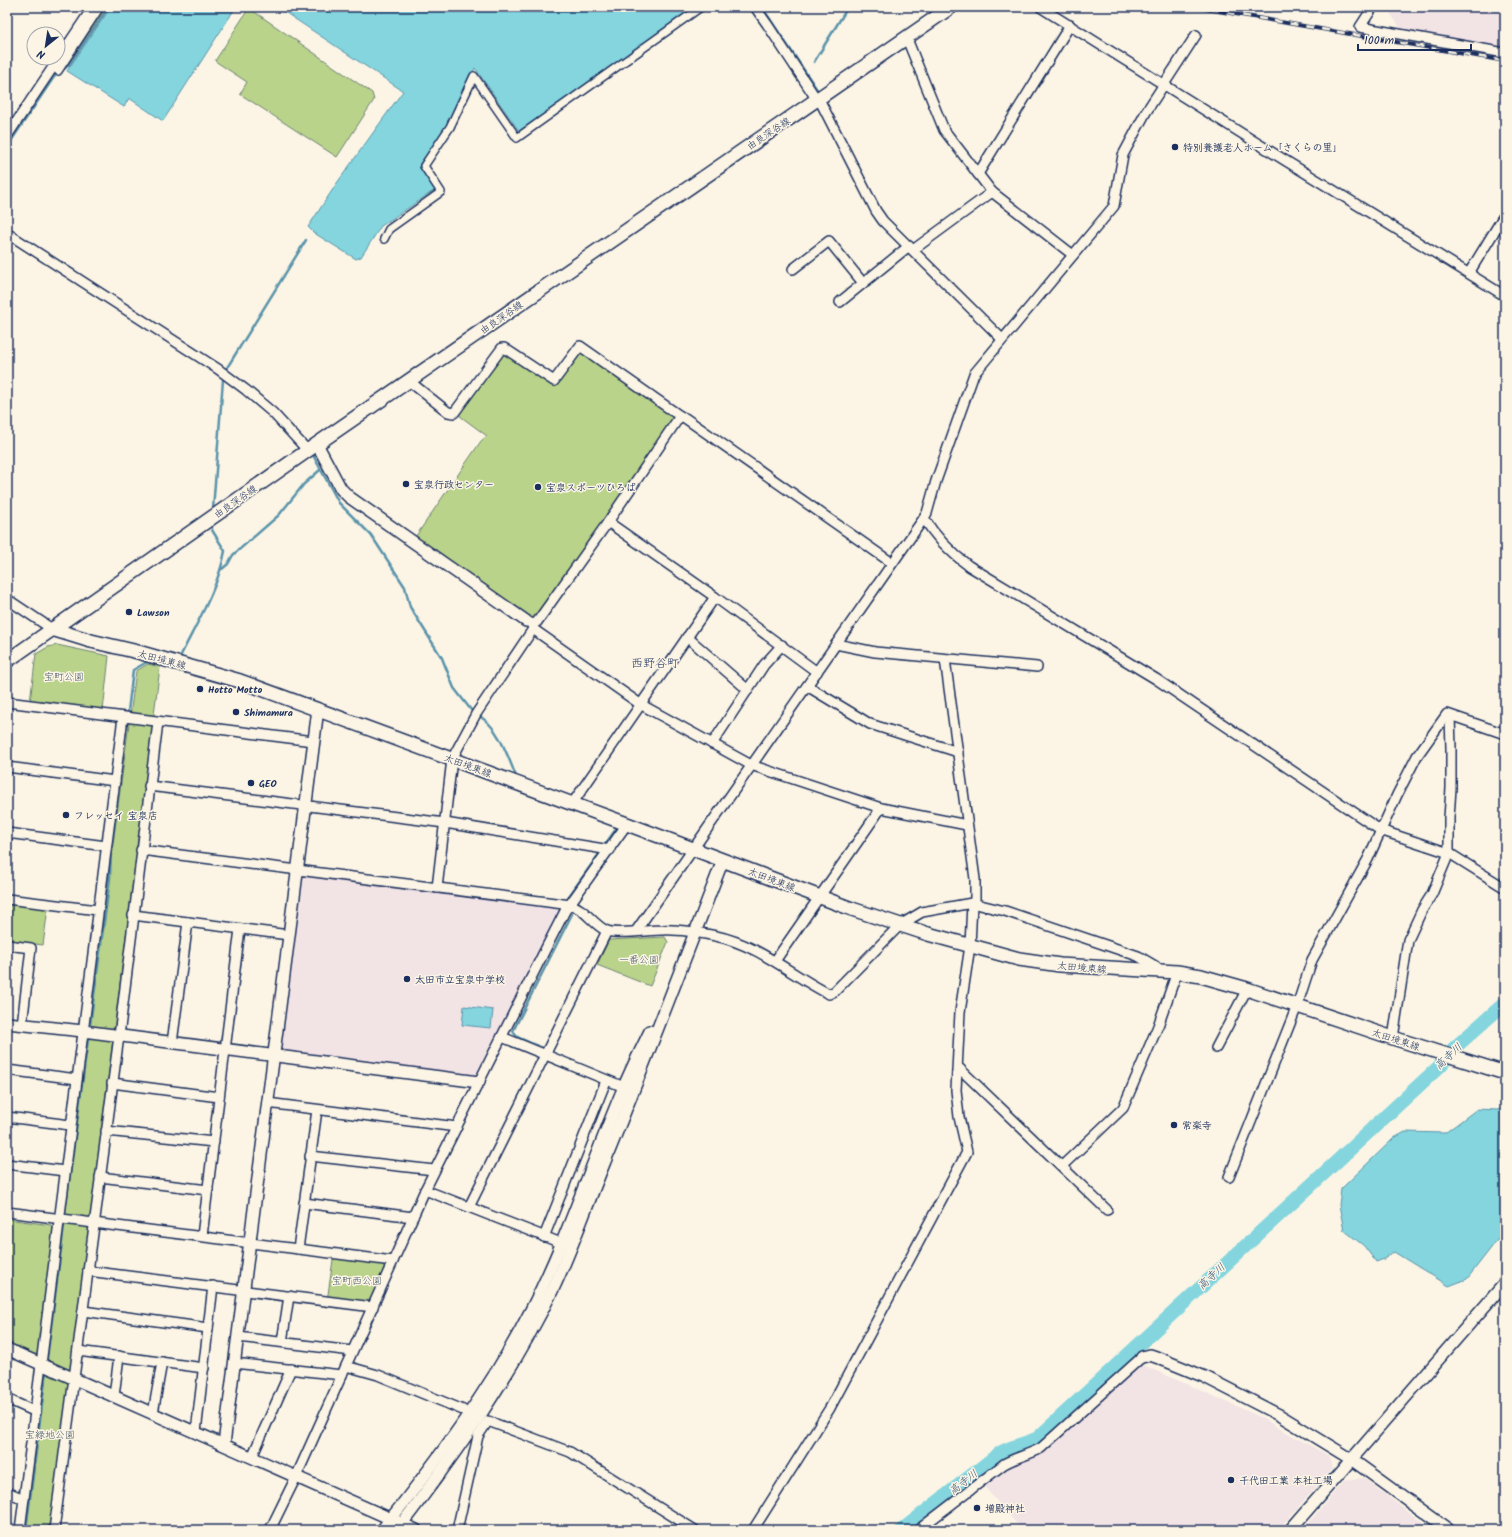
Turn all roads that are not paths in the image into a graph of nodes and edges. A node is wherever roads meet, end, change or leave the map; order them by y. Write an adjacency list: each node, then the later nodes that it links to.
1 (93, 7): 15 (street)
2 (100, 7): 12 (street)
3 (701, 7): 20 (street)
4 (755, 7): 14 (street)
5 (951, 7): 10 (main road, 由良深谷線)
6 (1040, 7): 8 (street)
7 (1373, 7): 11 (street)
8 (1070, 25): 13 (street); 16 (street)
9 (1196, 35): 13 (street)
10 (907, 39): 14 (main road, 由良深谷線); 16 (street)
11 (1505, 53)
12 (58, 71)
13 (1164, 85): 22 (street); 24 (street)
14 (818, 99): 21 (street); 29 (main road, 由良深谷線)
15 (7, 136)
16 (978, 174): 17 (street)
17 (992, 192): 21 (street); 22 (street)
18 (1505, 214): 24 (street)
19 (7, 233): 31 (street)
20 (384, 239)
21 (911, 248): 25 (street); 28 (street)
22 (1073, 255): 28 (street)
23 (793, 269): 25 (street)
24 (1469, 273): 26 (street)
25 (863, 284): 27 (street)
26 (1505, 296)
27 (840, 302)
28 (1002, 339): 32 (street)
29 (409, 381): 30 (street); 31 (main road, 由良深谷線)
30 (680, 416): 33 (street); 34 (street)
31 (312, 447): 37 (street); 38 (main road, 由良深谷線)
32 (924, 518): 34 (street); 69 (street)
33 (608, 522): 35 (street); 37 (street)
34 (892, 563): 40 (street)
35 (715, 597): 39 (street); 41 (street)
36 (7, 599): 38 (street)
37 (530, 625): 49 (street); 58 (street)
38 (52, 629): 43 (main road, 由良深谷線); 50 (main road, 太田境東線)
39 (687, 637): 47 (street); 49 (street)
40 (836, 644): 42 (street); 45 (street)
41 (782, 646): 45 (street); 47 (street)
42 (945, 659): 44 (street); 57 (street)
43 (7, 661)
44 (1037, 667)
45 (816, 672): 46 (street)
46 (806, 686): 57 (street); 59 (street)
47 (748, 690): 56 (street)
48 (7, 702): 52 (street)
49 (640, 704): 56 (street); 63 (street)
50 (318, 709): 55 (street); 58 (main road, 太田境東線)
51 (1450, 716): 54 (street); 69 (street); 75 (street)
52 (123, 717): 53 (street); 61 (street)
53 (158, 722): 55 (street); 62 (street)
54 (1505, 734)
55 (313, 741): 64 (street)
56 (712, 744): 59 (street)
57 (958, 752): 68 (street)
58 (452, 759): 63 (main road, 太田境東線); 66 (street)
59 (751, 765): 65 (street); 72 (street)
60 (7, 767): 61 (street)
61 (115, 781): 71 (street)
62 (149, 786): 64 (street); 73 (street)
63 (572, 804): 67 (main road, 太田境東線)
64 (305, 805): 66 (street); 77 (street)
65 (881, 808): 68 (street); 80 (street)
66 (445, 823): 74 (street); 78 (street)
67 (627, 824): 72 (main road, 太田境東線); 74 (street)
68 (967, 825): 82 (street)
69 (1380, 830): 75 (street); 99 (street)
70 (7, 833): 71 (street)
71 (106, 846): 84 (street)
72 (693, 849): 76 (main road, 太田境東線); 90 (street)
73 (141, 850): 77 (street); 85 (street)
74 (610, 850): 83 (street)
75 (1449, 853): 79 (street); 105 (street)
76 (723, 860): 80 (main road, 太田境東線); 92 (street)
77 (297, 870): 78 (street); 91 (street)
78 (437, 888): 83 (street)
79 (1505, 888)
80 (819, 897): 87 (main road, 太田境東線); 95 (street)
81 (7, 899): 84 (street)
82 (974, 904): 87 (street); 94 (street); 96 (street)
83 (571, 905): 89 (street); 104 (street)
84 (98, 910): 102 (street)
85 (133, 915): 86 (street); 103 (street)
86 (188, 922): 88 (street); 106 (street)
87 (900, 925): 94 (main road, 太田境東線); 95 (street)
88 (240, 929): 91 (street); 108 (street)
89 (607, 931): 90 (street); 109 (street)
90 (636, 931): 92 (street)
91 (289, 935): 110 (street)
92 (694, 937): 95 (street); 118 (street); 185 (street)
93 (7, 945): 101 (street)
94 (970, 946): 96 (main road, 太田境東線); 111 (street)
95 (775, 961)
96 (1158, 972): 97 (main road, 太田境東線)
97 (1177, 972): 98 (main road, 太田境東線); 129 (street)
98 (1247, 989): 99 (main road, 太田境東線); 107 (street)
99 (1297, 1006): 105 (main road, 太田境東線); 133 (street)
100 (7, 1023): 101 (street)
101 (22, 1025): 102 (street)
102 (83, 1031): 103 (street); 114 (street)
103 (119, 1036): 106 (street); 117 (street)
104 (502, 1037): 109 (street); 116 (street)
105 (1393, 1038): 113 (main road, 太田境東線)
106 (172, 1043): 108 (street)
107 (1216, 1048)
108 (225, 1050): 110 (street); 119 (street)
109 (546, 1055): 115 (street); 137 (street)
110 (274, 1056): 116 (street); 120 (street)
111 (958, 1067): 129 (street); 193 (street)
112 (7, 1070): 114 (street)
113 (1504, 1072)
114 (77, 1079): 123 (street)
115 (606, 1080): 118 (street); 144 (street)
116 (479, 1082): 124 (street)
117 (112, 1083): 119 (street); 125 (street)
118 (624, 1088): 146 (street)
119 (219, 1097): 126 (street)
120 (267, 1103): 121 (street); 145 (street)
121 (317, 1110): 124 (street); 127 (street)
122 (7, 1117): 123 (street)
123 (70, 1125): 131 (street)
124 (457, 1127): 130 (street)
125 (106, 1131): 126 (street); 132 (street)
126 (214, 1142): 134 (street)
127 (310, 1156): 130 (street); 136 (street)
128 (7, 1164): 131 (street)
129 (1062, 1166): 138 (street)
130 (434, 1170): 135 (street)
131 (65, 1171): 141 (street)
132 (100, 1177): 134 (street); 142 (street)
133 (1229, 1177)
134 (208, 1190): 143 (street)
135 (425, 1190): 137 (street); 140 (street)
136 (304, 1202): 140 (street); 147 (street)
137 (469, 1207): 144 (street)
138 (1106, 1210)
139 (7, 1212): 141 (street)
140 (413, 1216): 148 (street)
141 (59, 1218): 142 (street); 166 (street)
142 (94, 1224): 143 (street); 149 (street)
143 (202, 1236): 145 (street)
144 (544, 1237): 146 (street)
145 (250, 1243): 147 (street); 152 (street)
146 (561, 1243): 184 (street)
147 (298, 1249): 148 (street)
148 (393, 1261): 154 (street)
149 (88, 1271): 151 (street); 155 (street)
150 (1505, 1283): 180 (street)
151 (213, 1286): 152 (street); 156 (street)
152 (244, 1290): 153 (street); 157 (street)
153 (289, 1296): 154 (street); 158 (street)
154 (373, 1306): 161 (street)
155 (83, 1311): 156 (street); 160 (street)
156 (208, 1328): 168 (street)
157 (238, 1337): 158 (street); 165 (street)
158 (282, 1342): 161 (street)
159 (7, 1349): 166 (street)
160 (78, 1351): 162 (street); 171 (street)
161 (352, 1351): 167 (street)
162 (119, 1356): 164 (street); 172 (street)
163 (1142, 1357): 180 (street); 194 (street)
164 (162, 1362): 168 (street); 176 (street)
165 (234, 1363): 169 (street); 178 (street)
166 (42, 1364): 171 (street); 175 (street)
167 (346, 1366): 170 (street); 174 (street)
168 (204, 1368): 177 (street)
169 (291, 1369): 170 (street); 179 (street)
170 (342, 1375): 181 (street)
171 (73, 1378): 172 (street); 187 (street)
172 (114, 1396): 176 (street)
173 (7, 1399): 175 (street)
174 (463, 1410)
175 (36, 1412): 183 (street)
176 (153, 1413): 177 (street)
177 (196, 1432): 178 (street)
178 (224, 1444): 179 (street)
179 (252, 1457): 181 (street)
180 (1351, 1459): 195 (street); 196 (street)
181 (296, 1477): 184 (street); 188 (street)
182 (7, 1492): 183 (street)
183 (24, 1499): 186 (street)
184 (391, 1519): 185 (street); 189 (street)
185 (399, 1527): 190 (street)
186 (20, 1530)
187 (54, 1530)
188 (270, 1530)
189 (382, 1530)
190 (416, 1530)
191 (457, 1530): 192 (street)
192 (695, 1530)
193 (752, 1530)
194 (918, 1530)
195 (1290, 1530)
196 (1449, 1530)

